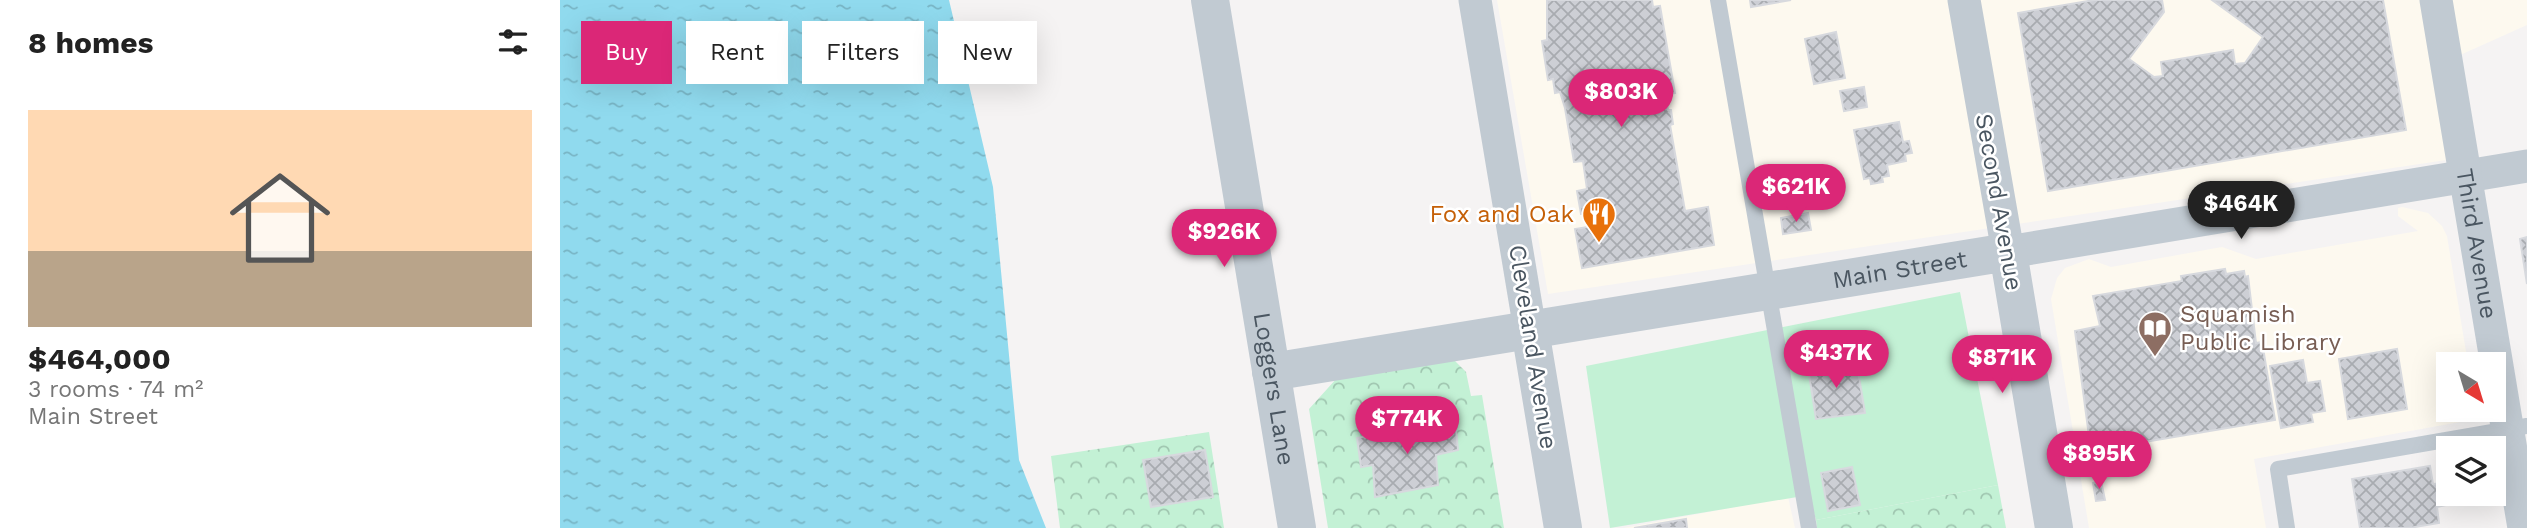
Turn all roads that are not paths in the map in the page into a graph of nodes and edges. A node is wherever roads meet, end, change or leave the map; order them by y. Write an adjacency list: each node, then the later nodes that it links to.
1 (1210, 0): 11 (street, Loggers Lane)
2 (1475, 0): 10 (street, Cleveland Avenue)
3 (1718, 0): 9 (lane)
4 (2436, 0): 7 (street, Third Avenue)
5 (1968, 2): 8 (street, Second Avenue)
6 (2527, 166): 7 (street, Main Street)
7 (2466, 177): 8 (street, Main Street); 12 (street, Third Avenue)
8 (2008, 252): 9 (street, Main Street); 16 (street, Second Avenue)
9 (1769, 291): 10 (street, Main Street); 15 (lane)
10 (1530, 331): 11 (street, Main Street); 14 (street, Cleveland Avenue)
11 (1271, 372): 13 (street, Loggers Lane)
12 (2517, 428): 17 (lane); 18 (street, Third Avenue)
13 (1297, 528)
14 (1563, 528)
15 (1809, 528)
16 (2054, 528)
17 (2287, 528)
18 (2524, 528)

